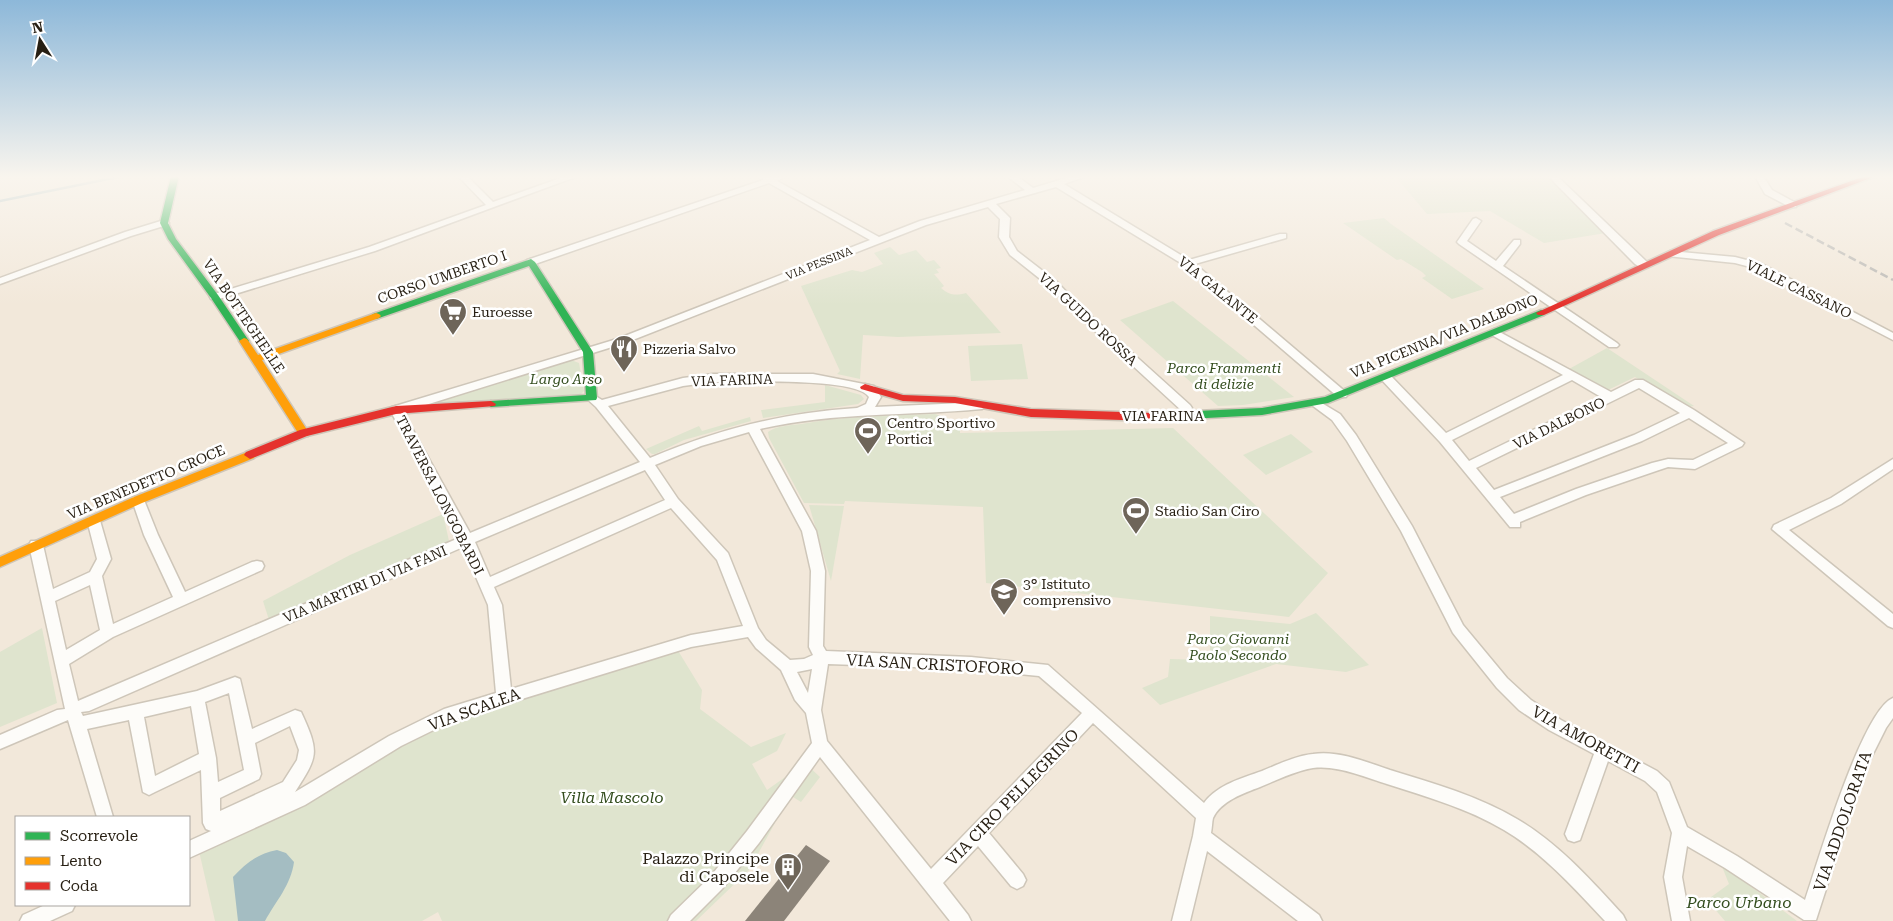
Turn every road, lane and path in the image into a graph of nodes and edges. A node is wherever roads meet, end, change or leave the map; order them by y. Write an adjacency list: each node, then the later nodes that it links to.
1 (164, 219): 20 (street)
2 (166, 219): 21 (main road, VIA BOTTEGHELLE)
3 (456, 219): 21 (street)
4 (652, 219): 16 (street, CORSO UMBERTO I)
5 (840, 219): 13 (street)
6 (937, 219): 13 (street, VIA PESSINA)
7 (997, 219): 36 (street, VIA GUIDO ROSSA)
8 (1116, 219): 17 (street, VIA GALANTE)
9 (1595, 219): 18 (street)
10 (1755, 219): 15 (main road, VIA PICENNA/VIA DALBONO)
11 (1476, 220): 19 (street)
12 (1283, 236): 17 (street)
13 (877, 240): 26 (street, VIA PESSINA)
14 (1517, 242): 19 (street)
15 (1670, 254): 18 (main road, VIA PICENNA/VIA DALBONO); 24 (street, VIALE CASSANO)
16 (531, 262): 26 (main road); 27 (main road, CORSO UMBERTO I)
17 (1188, 263): 31 (street, VIA GALANTE)
18 (1644, 265): 22 (main road, VIA PICENNA/VIA DALBONO)
19 (1497, 266): 22 (street)
20 (0, 280)
21 (215, 297): 27 (main road, VIA BOTTEGHELLE)
22 (1556, 307): 23 (main road, VIA PICENNA/VIA DALBONO); 25 (street)
23 (1494, 332): 28 (street, VIA DALBONO); 29 (main road, VIA PICENNA/VIA DALBONO)
24 (1893, 337)
25 (1613, 345)
26 (588, 352): 33 (main road); 37 (street)
27 (255, 359): 41 (main road, VIA BOTTEGHELLE)
28 (1573, 375): 32 (street, VIA DALBONO); 42 (street)
29 (1385, 377): 31 (main road, VIA PICENNA/VIA DALBONO); 42 (street)
30 (865, 387): 33 (street, VIA FARINA); 35 (main road, VIA FARINA); 38 (street)
31 (1342, 394): 34 (main road, VIA FARINA)
32 (1611, 397): 39 (street); 45 (street, VIA DALBONO)
33 (596, 401): 37 (main road); 44 (street)
34 (1315, 403): 35 (main road, VIA FARINA); 74 (street, VIA AMORETTI)
35 (982, 406): 38 (street, VIA FARINA)
36 (1186, 408)
37 (396, 410): 41 (main road, VIA BENEDETTO CROCE); 50 (street, TRAVERSA LONGOBARDI)
38 (856, 412): 40 (street, VIA FARINA)
39 (1690, 413): 46 (street); 46 (street)
40 (753, 427): 44 (street, VIA FARINA); 61 (street)
41 (304, 433): 47 (main road, VIA BENEDETTO CROCE)
42 (1444, 439): 45 (street)
43 (1893, 463): 58 (street)
44 (648, 464): 48 (street); 50 (street, VIA MARTIRI DI VIA FANI)
45 (1468, 467): 46 (street)
46 (1490, 496)
47 (138, 500): 49 (main road, VIA BENEDETTO CROCE); 57 (street)
48 (673, 502): 55 (street); 59 (street)
49 (94, 520): 51 (main road, VIA BENEDETTO CROCE); 54 (street)
50 (466, 540): 55 (street, TRAVERSA LONGOBARDI); 69 (street, VIA MARTIRI DI VIA FANI)
51 (36, 545): 52 (main road, VIA BENEDETTO CROCE); 56 (street)
52 (0, 562)
53 (258, 566): 57 (street)
54 (95, 576): 56 (street); 60 (street)
55 (486, 585): 64 (street, TRAVERSA LONGOBARDI)
56 (48, 598): 62 (street)
57 (181, 599): 60 (street)
58 (1893, 622)
59 (752, 630): 63 (street); 64 (street, VIA SCALEA)
60 (108, 632): 62 (street)
61 (822, 657): 63 (street); 68 (street); 70 (street, VIA SAN CRISTOFORO)
62 (62, 660): 69 (street)
63 (787, 666): 68 (street)
64 (504, 697): 83 (street, VIA SCALEA)
65 (197, 698): 67 (street); 71 (street); 75 (street)
66 (1893, 705): 80 (street, VIA ADDOLORATA)
67 (135, 710): 69 (street); 75 (street)
68 (813, 710): 73 (street)
69 (74, 713): 72 (street, VIA MARTIRI DI VIA FANI); 78 (street)
70 (1093, 713): 77 (street, VIA SAN CRISTOFORO); 79 (street, VIA CIRO PELLEGRINO)
71 (246, 739): 76 (street); 76 (street)
72 (0, 742)
73 (820, 744): 85 (street); 88 (street)
74 (1603, 750): 80 (street, VIA AMORETTI); 81 (street)
75 (208, 758): 76 (street)
76 (211, 794)
77 (1205, 814): 82 (street); 92 (street)
78 (104, 816)
79 (978, 833): 84 (street); 85 (street, VIA CIRO PELLEGRINO)
80 (1681, 833): 93 (street)
81 (1574, 834)
82 (1202, 836): 90 (street); 91 (street)
83 (190, 850)
84 (1017, 880)
85 (932, 881): 89 (street)
86 (64, 906): 87 (street)
87 (29, 921)
88 (677, 921)
89 (962, 921)
90 (1181, 921)
91 (1313, 921)
92 (1617, 921)
93 (1681, 921)

